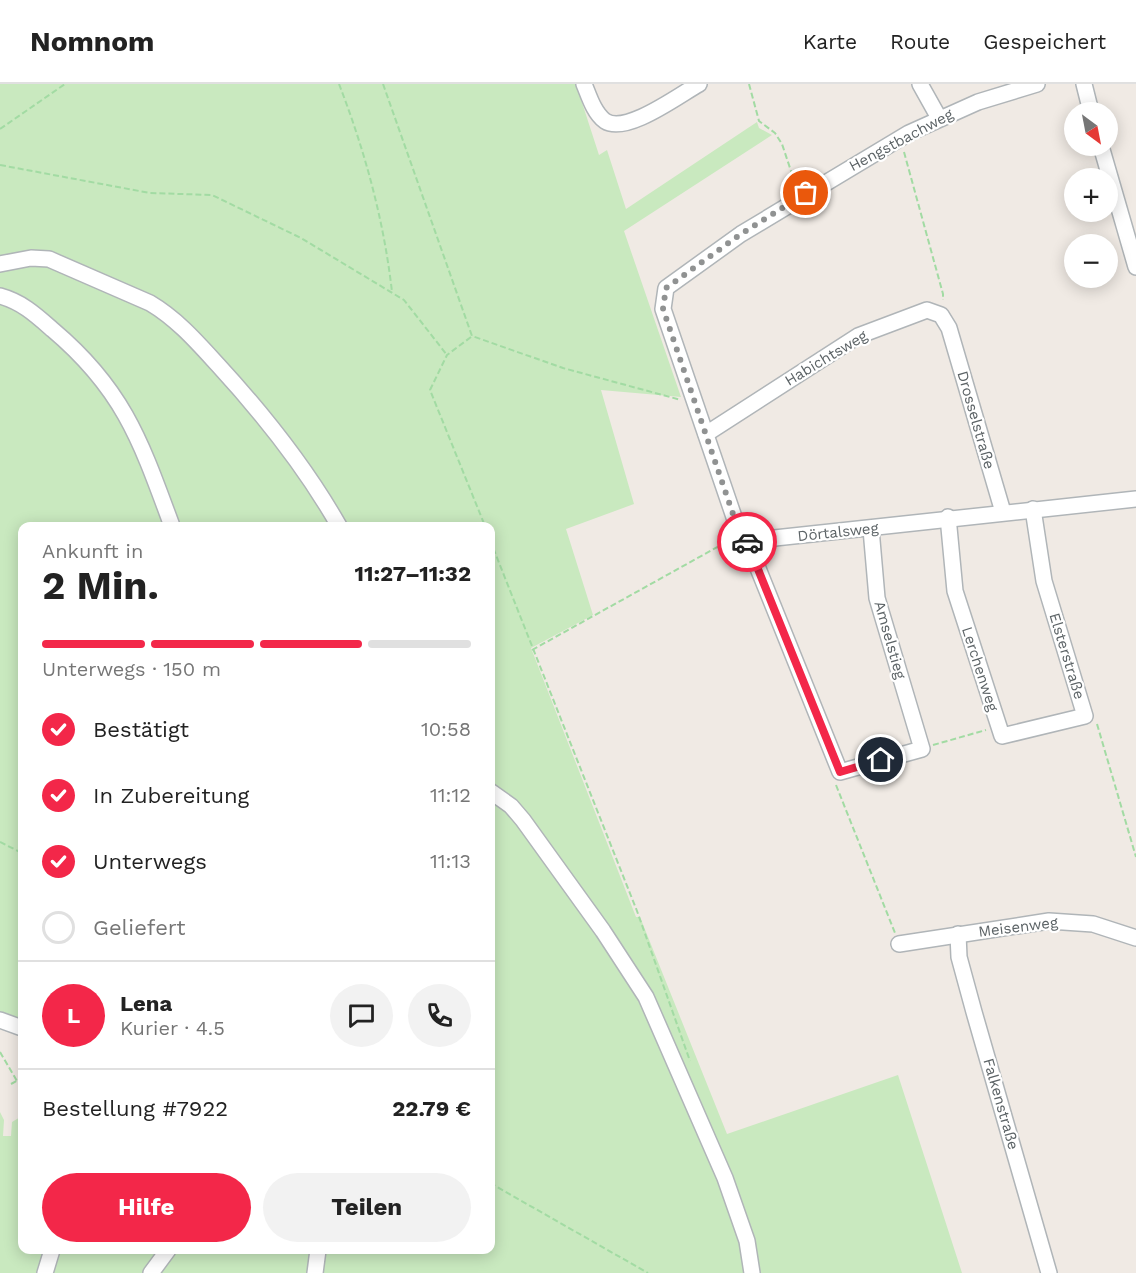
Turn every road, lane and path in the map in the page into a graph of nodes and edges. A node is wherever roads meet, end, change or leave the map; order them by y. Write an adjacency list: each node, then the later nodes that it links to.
1 (65, 84): 12 (path)
2 (339, 84): 19 (path)
3 (383, 84): 22 (path)
4 (584, 84): 5 (street)
5 (699, 84)
6 (749, 84): 16 (path)
7 (920, 84): 11 (street)
8 (1037, 84): 11 (street, Hengstbachweg)
9 (1084, 84): 10 (street)
10 (1088, 102)
11 (939, 118): 13 (street, Hengstbachweg)
12 (0, 129)
13 (900, 138): 16 (street, Hengstbachweg); 21 (path)
14 (1104, 156): 18 (street)
15 (0, 165): 19 (path)
16 (800, 197): 24 (street, Hengstbachweg)
17 (0, 264): 31 (street)
18 (1136, 267)
19 (392, 292): 23 (path)
20 (0, 296): 30 (street)
21 (941, 315): 25 (street, Habichtsweg); 28 (street, Drosselstraße)
22 (472, 336): 23 (path); 24 (path)
23 (447, 355): 32 (path)
24 (695, 404): 25 (street)
25 (706, 434): 34 (street)
26 (1136, 498): 27 (street, Dörtalsweg)
27 (1033, 509): 28 (street, Dörtalsweg); 37 (street, Elsterstraße)
28 (1003, 512): 29 (street, Dörtalsweg)
29 (948, 518): 33 (street, Dörtalsweg); 38 (street, Lerchenweg)
30 (170, 522)
31 (336, 522)
32 (483, 522)
33 (871, 529): 34 (street, Dörtalsweg); 39 (street, Amselstieg)
34 (747, 541): 36 (path); 40 (street)
35 (495, 553): 36 (path)
36 (533, 650): 51 (path)
37 (1085, 716): 38 (street, Lerchenweg); 44 (path, Elsterstraße)
38 (999, 727): 39 (path)
39 (922, 748): 40 (street)
40 (840, 772): 47 (path)
41 (495, 795): 62 (street)
42 (0, 842): 43 (path)
43 (18, 851)
44 (1136, 857)
45 (958, 934): 46 (street, Meisenweg); 47 (street, Meisenweg); 63 (street, Falkenstraße)
46 (1136, 938)
47 (899, 944)
48 (0, 1020): 49 (street)
49 (18, 1027)
50 (0, 1052): 52 (path)
51 (692, 1065)
52 (17, 1081): 53 (path)
53 (11, 1084)
54 (495, 1186): 61 (path)
55 (51, 1254): 58 (street)
56 (165, 1254): 59 (street)
57 (317, 1254): 60 (street)
58 (45, 1273)
59 (152, 1273)
60 (315, 1273)
61 (648, 1273)
62 (753, 1273)
63 (1049, 1273)

